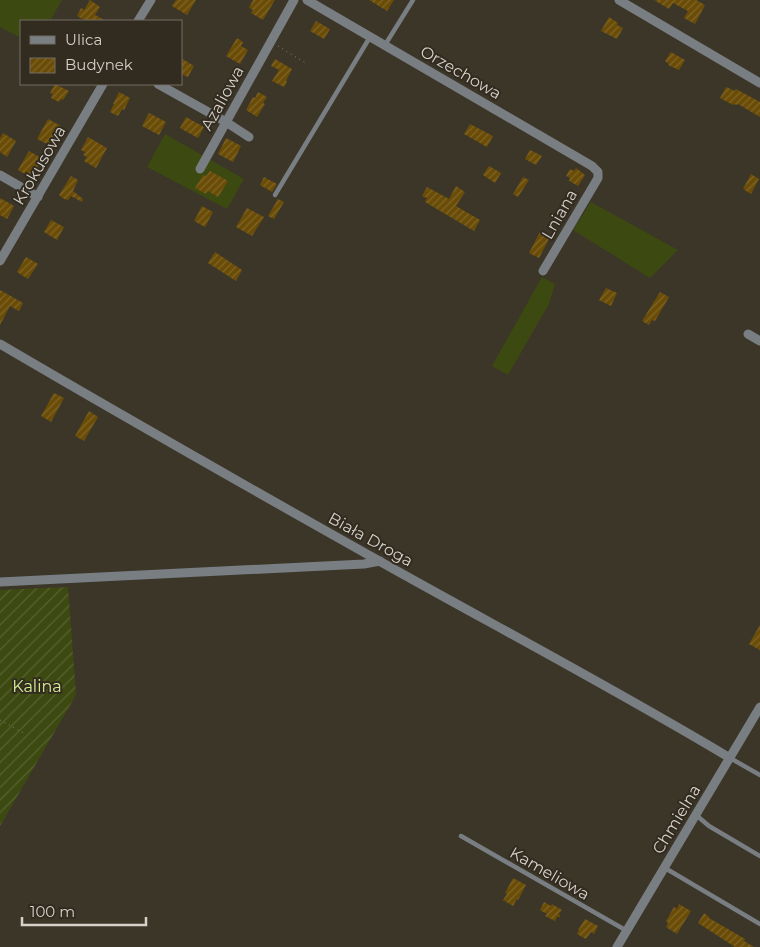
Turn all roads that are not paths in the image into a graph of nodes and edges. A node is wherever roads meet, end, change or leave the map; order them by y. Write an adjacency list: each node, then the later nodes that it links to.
1 (151, 0): 6 (street)
2 (294, 0): 12 (street, Azaliowa)
3 (307, 0): 7 (street, Orzechowa)
4 (413, 0): 8 (lane)
5 (619, 0): 9 (street)
6 (139, 20)
7 (370, 37): 8 (street, Orzechowa); 17 (lane)
8 (385, 45): 15 (street, Orzechowa)
9 (760, 83)
10 (102, 85): 18 (street, Krokusowa)
11 (160, 85): 12 (street)
12 (226, 122): 13 (street); 14 (street, Azaliowa)
13 (249, 137)
14 (200, 169)
15 (598, 172): 20 (street, Lniana)
16 (0, 175): 18 (street)
17 (275, 195)
18 (38, 198): 19 (street, Krokusowa)
19 (0, 261)
20 (543, 271)
21 (748, 334): 22 (street)
22 (760, 341)
23 (0, 344): 24 (street, Biała Droga)
24 (380, 561): 25 (street); 27 (street, Biała Droga)
25 (0, 582)
26 (760, 707): 27 (street, Chmielna)
27 (730, 758): 28 (lane); 29 (street, Chmielna)
28 (760, 775)
29 (696, 815): 31 (lane); 32 (street, Chmielna)
30 (461, 836): 34 (lane, Kameliowa)
31 (760, 856)
32 (665, 868): 33 (lane); 34 (street, Chmielna)
33 (760, 924)
34 (627, 932): 35 (street, Chmielna)
35 (618, 947)

